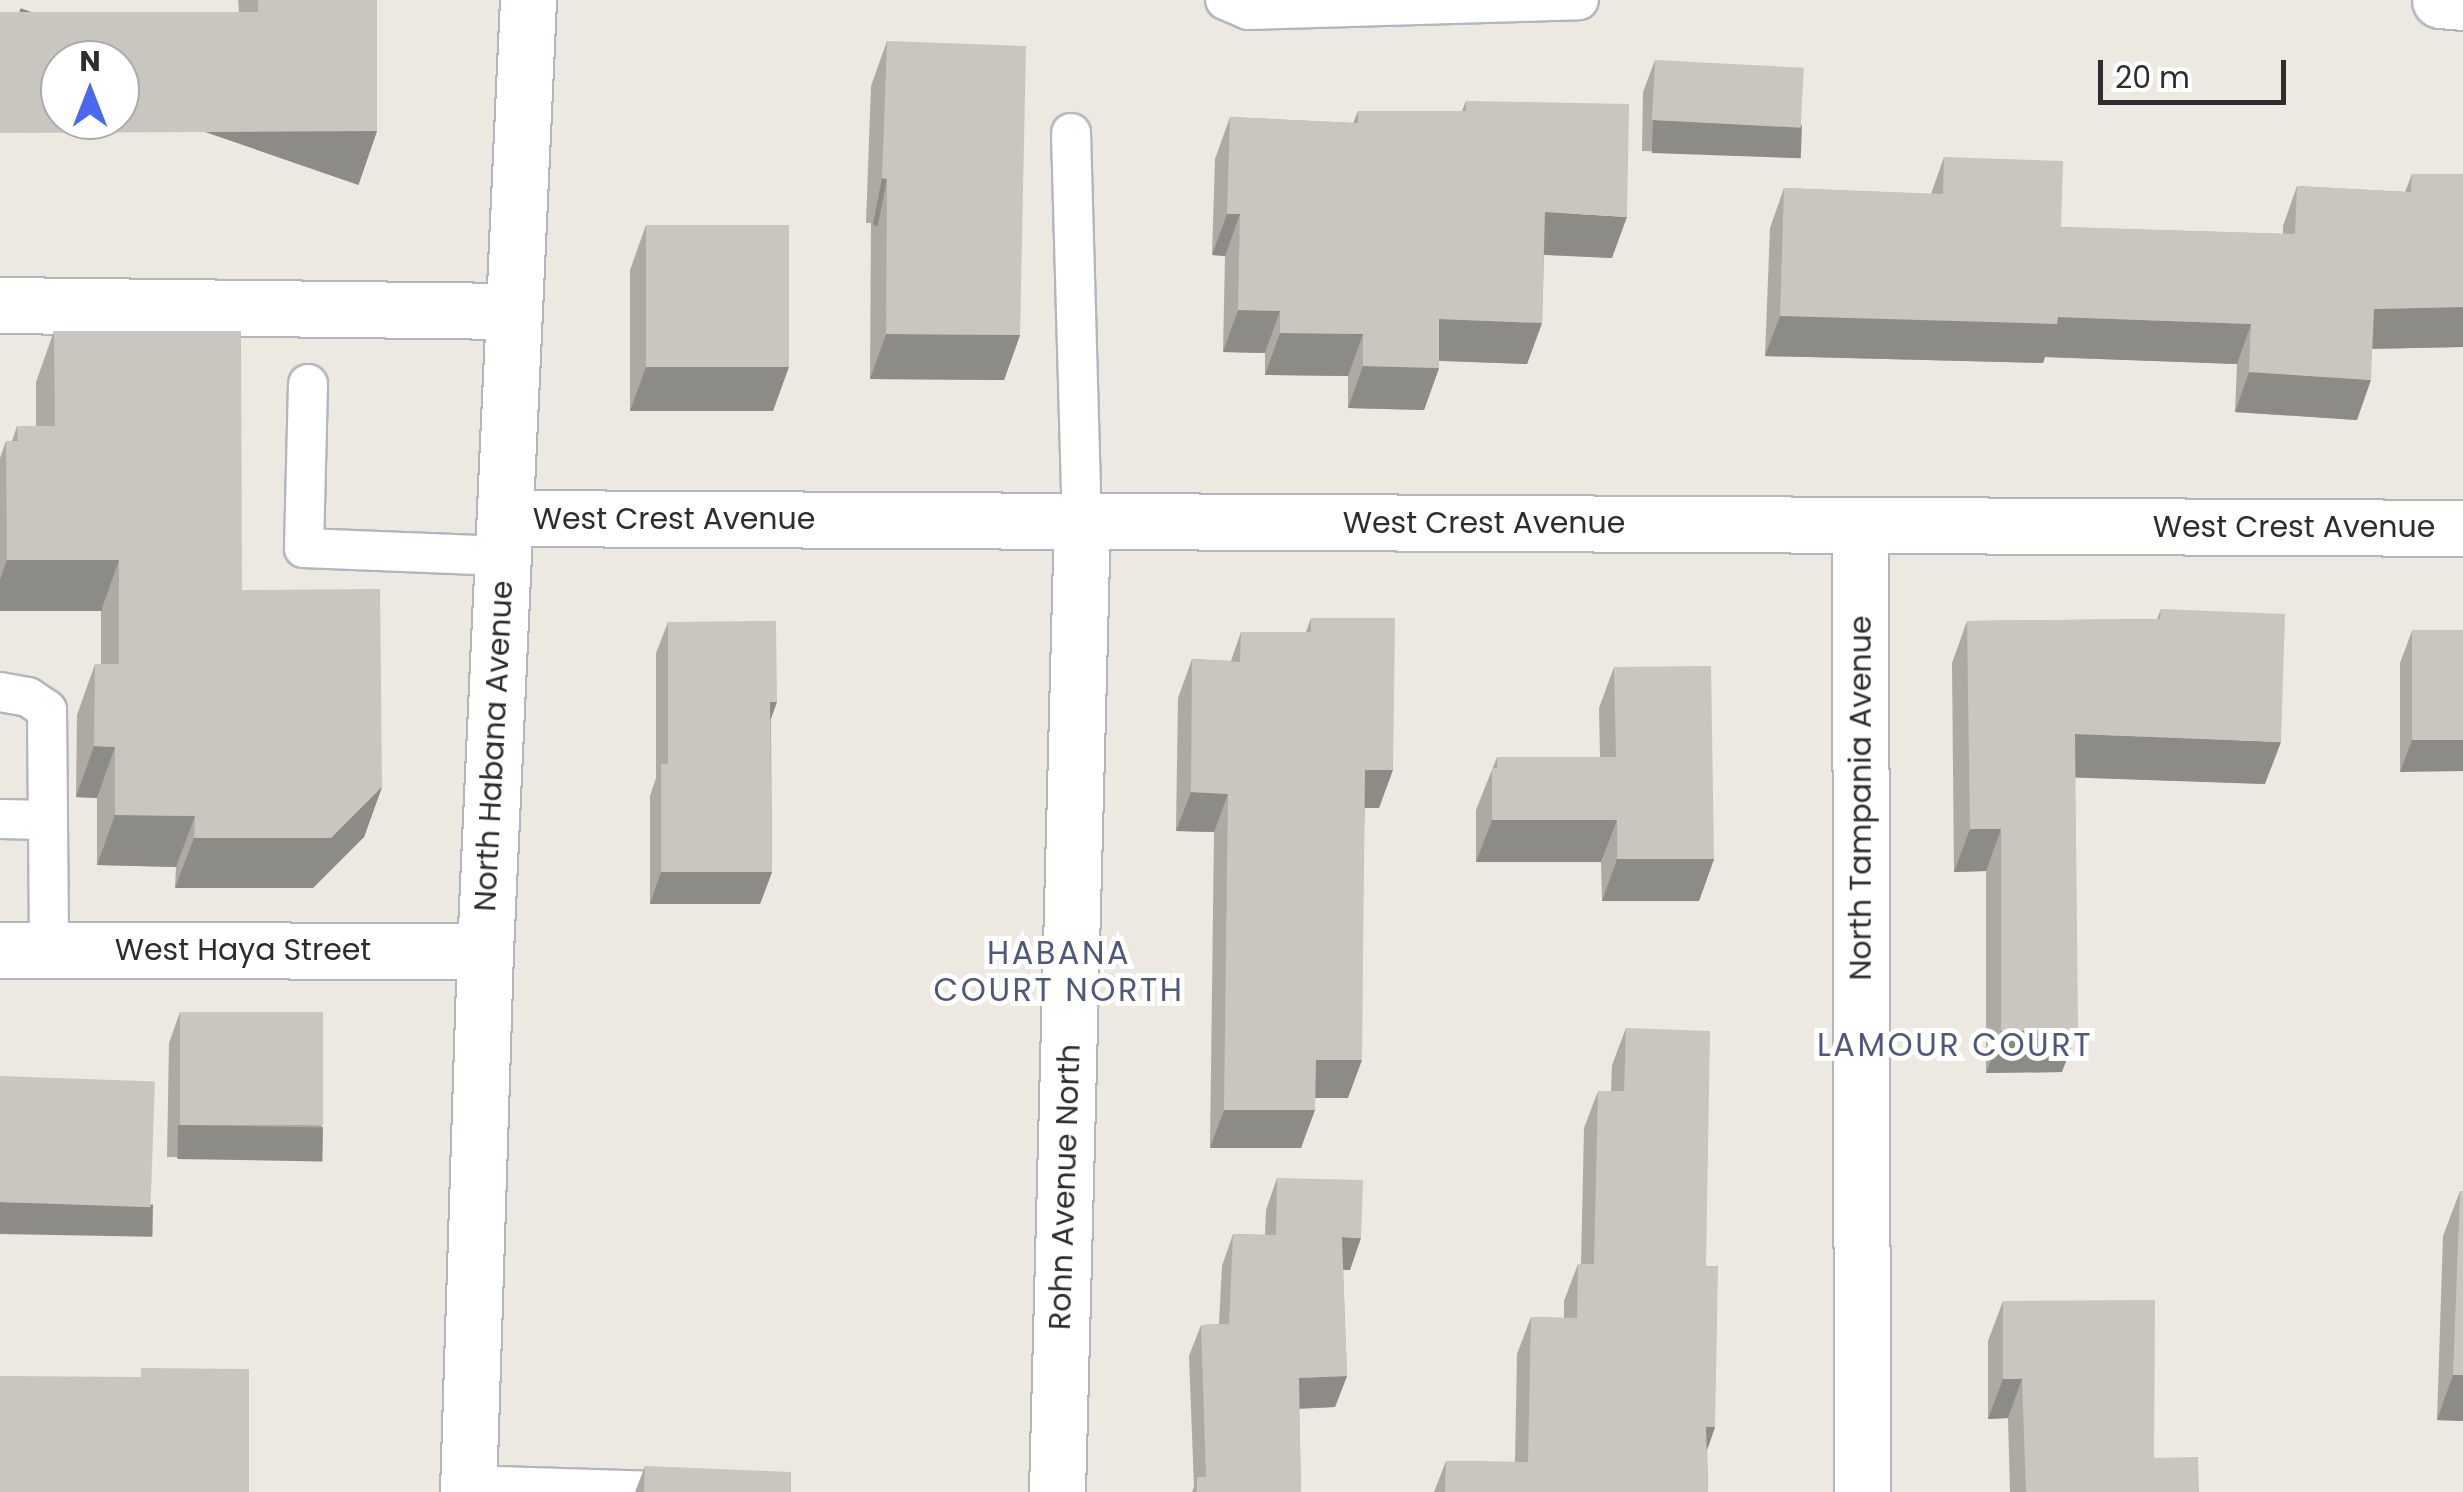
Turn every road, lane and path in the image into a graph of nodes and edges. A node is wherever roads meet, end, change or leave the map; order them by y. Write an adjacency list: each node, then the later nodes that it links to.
1 (528, 0): 6 (street, North Habana Avenue)
2 (1225, 0): 3 (lane)
3 (1578, 0)
4 (1071, 132): 8 (lane)
5 (0, 304): 6 (street)
6 (514, 312): 11 (street, North Habana Avenue)
7 (308, 384): 11 (lane)
8 (1082, 522): 9 (street, West Crest Avenue); 11 (street, West Crest Avenue); 19 (street, Rohn Avenue North)
9 (1860, 524): 10 (street, West Crest Avenue); 20 (street, North Tampania Avenue)
10 (2463, 528)
11 (504, 537): 16 (street, North Habana Avenue)
12 (0, 692): 14 (lane)
13 (0, 819): 14 (lane)
14 (48, 820): 15 (lane)
15 (24, 950): 16 (street, West Haya Street)
16 (485, 951): 17 (street, North Habana Avenue)
17 (468, 1488): 18 (lane)
18 (686, 1492)
19 (1057, 1492)
20 (1862, 1492)

